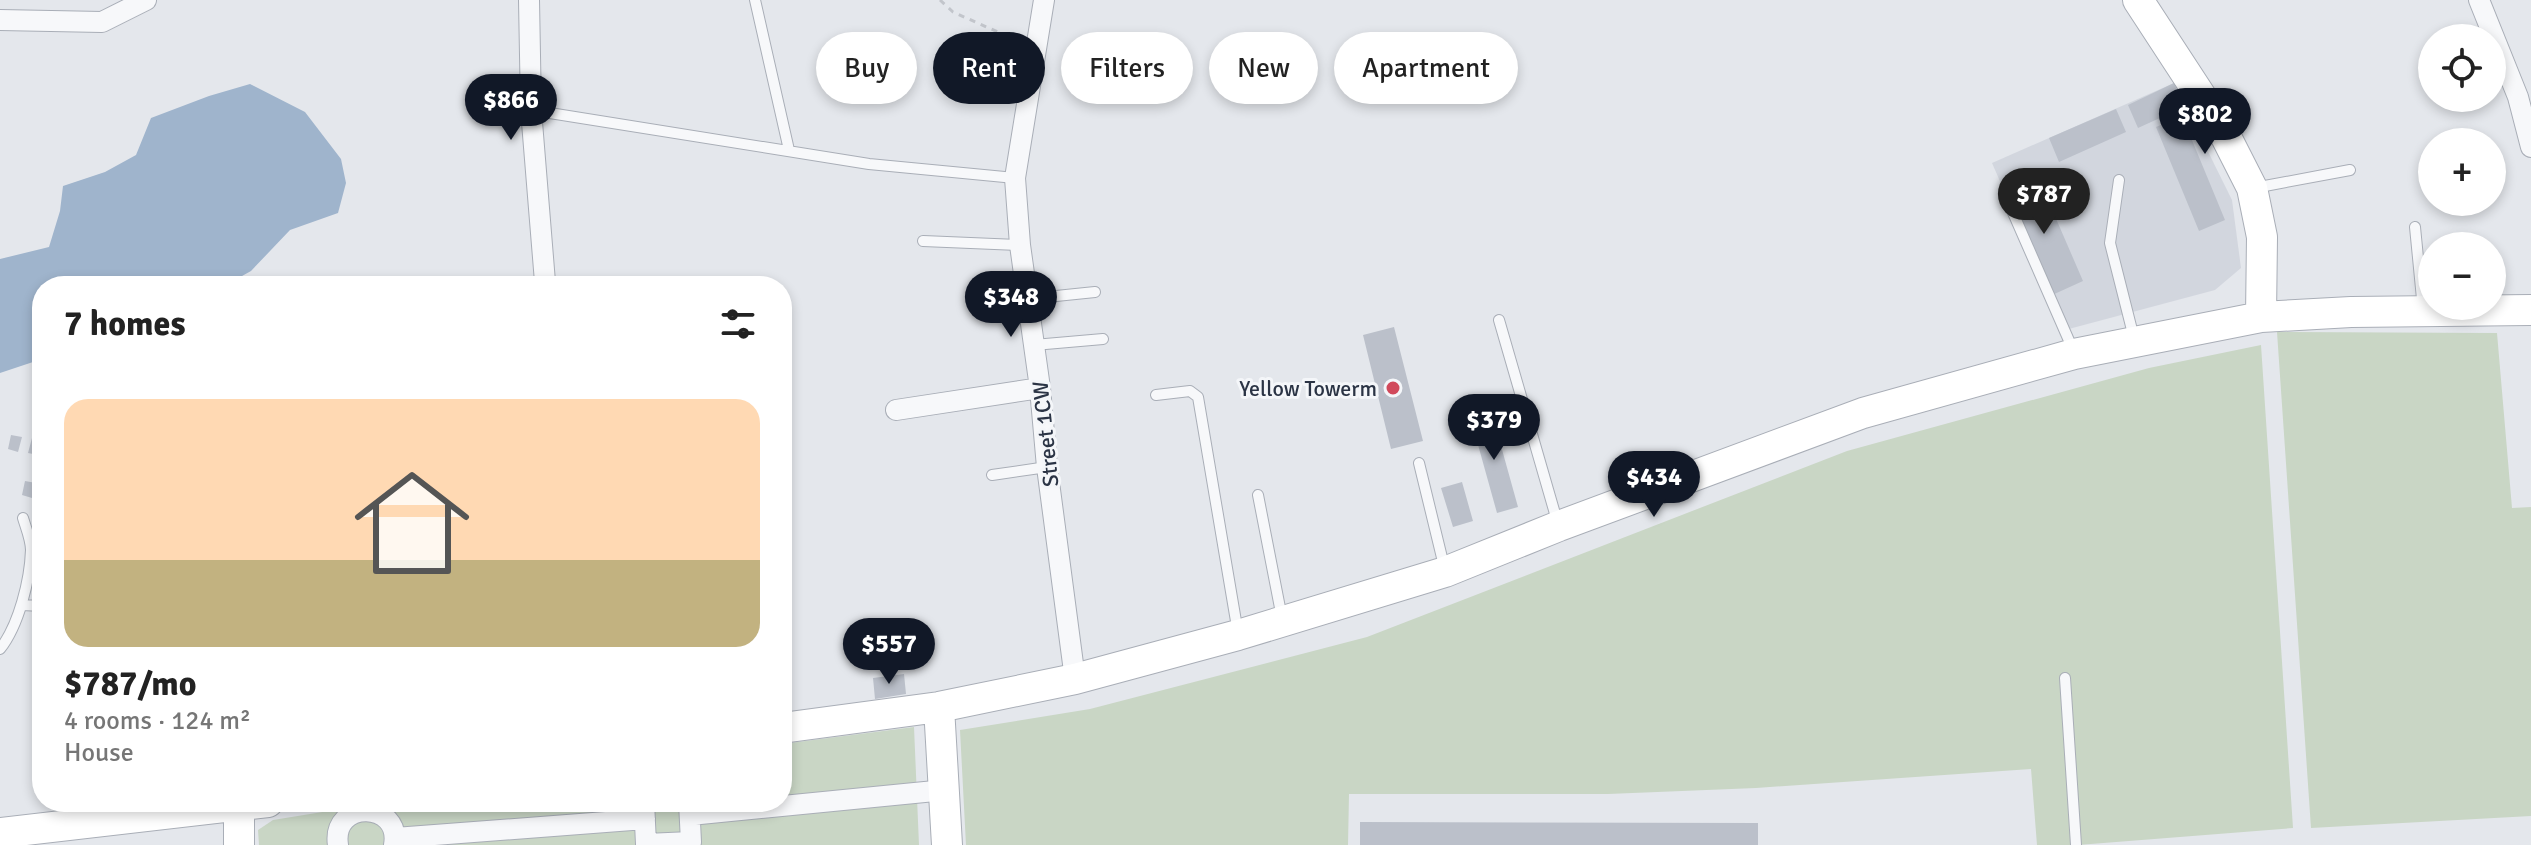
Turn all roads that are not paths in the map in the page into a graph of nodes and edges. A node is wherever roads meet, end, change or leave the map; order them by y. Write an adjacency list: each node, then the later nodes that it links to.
1 (146, 0): 7 (street)
2 (529, 0): 9 (street)
3 (755, 0): 11 (lane)
4 (1044, 0): 13 (street, Street 1CW)
5 (2138, 0): 15 (street)
6 (2479, 0): 8 (street)
7 (0, 20)
8 (2525, 95): 10 (street)
9 (531, 110): 11 (lane); 21 (street)
10 (2531, 147)
11 (789, 150): 13 (lane)
12 (2350, 170): 15 (lane)
13 (1015, 178): 19 (street, Street 1CW)
14 (2119, 180): 30 (lane)
15 (2252, 188): 27 (street)
16 (2007, 199): 32 (lane)
17 (2415, 227): 20 (lane)
18 (923, 241): 19 (lane)
19 (1020, 245): 23 (street, Street 1CW)
20 (2418, 258)
21 (543, 276)
22 (1095, 292): 23 (lane)
23 (1027, 299): 31 (street, Street 1CW)
24 (2506, 310): 25 (street)
25 (2531, 310)
26 (2418, 311): 27 (street)
27 (2261, 317): 30 (street)
28 (1499, 320): 41 (lane)
29 (1103, 339): 31 (lane)
30 (2134, 341): 32 (street)
31 (1034, 345): 33 (street, Street 1CW)
32 (2074, 354): 41 (street)
33 (1040, 388): 35 (street); 37 (street, Street 1CW)
34 (1156, 395): 48 (lane)
35 (896, 410)
36 (1419, 463): 44 (lane)
37 (1047, 467): 38 (lane); 51 (street, Street 1CW)
38 (992, 475)
39 (1258, 495): 47 (lane)
40 (23, 518): 42 (lane)
41 (1559, 526): 44 (street)
42 (32, 539)
43 (32, 564): 45 (lane)
44 (1445, 572): 47 (street)
45 (22, 605): 46 (lane); 49 (lane)
46 (32, 606)
47 (1283, 619): 48 (street)
48 (1238, 635): 51 (street)
49 (0, 649)
50 (2065, 678): 69 (lane)
51 (1075, 679): 52 (street)
52 (939, 707): 53 (street); 54 (street)
53 (792, 727)
54 (945, 790): 55 (street); 68 (street)
55 (792, 801)
56 (184, 812): 63 (street)
57 (251, 812): 66 (street)
58 (354, 812): 67 (street)
59 (377, 812): 64 (street)
60 (628, 812): 64 (street)
61 (644, 812): 65 (street)
62 (689, 812): 65 (street)
63 (0, 833)
64 (395, 842)
65 (667, 844)
66 (239, 845)
67 (338, 845)
68 (947, 845)
69 (2076, 845)

